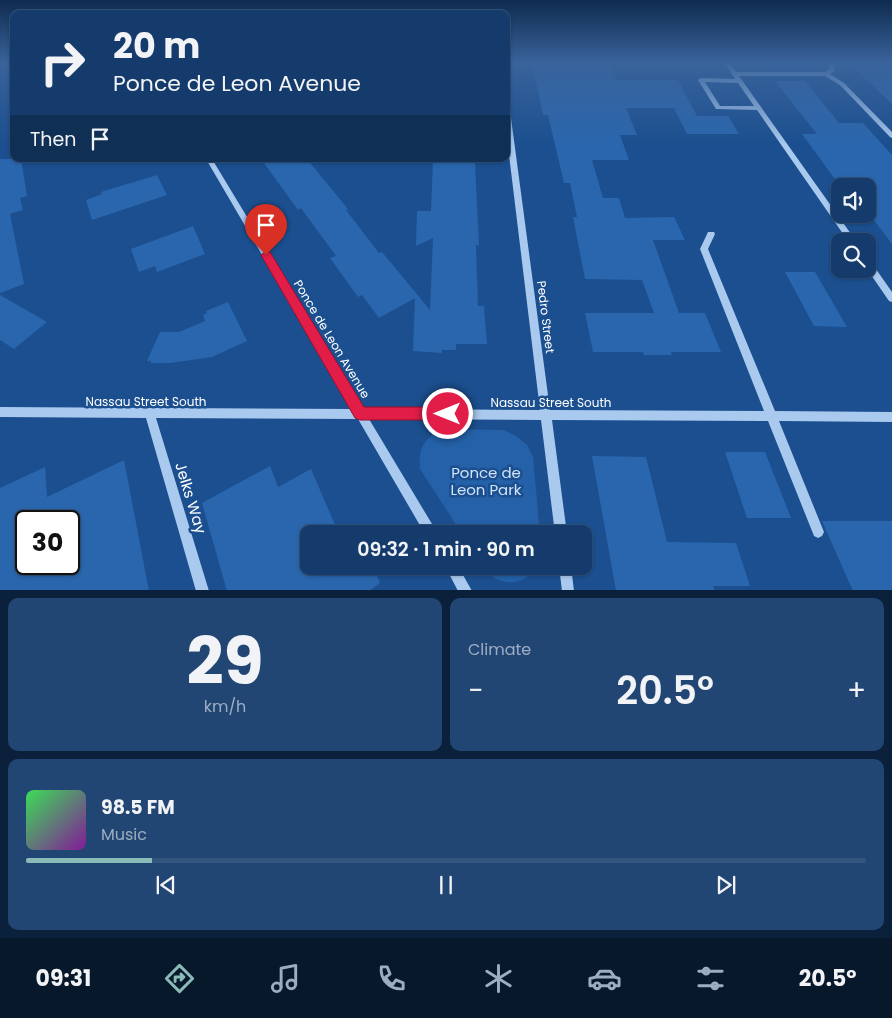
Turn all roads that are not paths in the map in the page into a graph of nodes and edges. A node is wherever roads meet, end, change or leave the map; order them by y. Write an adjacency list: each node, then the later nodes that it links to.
1 (707, 91): 4 (street)
2 (747, 91): 4 (street)
3 (848, 91): 6 (street)
4 (759, 108): 8 (street)
5 (510, 136): 15 (street, Pedro Street)
6 (892, 136)
7 (211, 162): 13 (street, Ponce de Leon Avenue)
8 (846, 233)
9 (712, 234): 16 (street)
10 (876, 276): 11 (street)
11 (892, 299)
12 (0, 412): 14 (street, Nassau Street South)
13 (360, 413): 14 (street, Nassau Street South); 15 (street, Nassau Street South); 18 (street, Ponce de Leon Avenue)
14 (150, 414): 23 (street, Jelks Way)
15 (544, 414): 16 (street, Nassau Street South); 19 (street, Pedro Street)
16 (772, 416): 17 (street, Nassau Street South); 20 (lane)
17 (892, 417)
18 (427, 525)
19 (560, 525)
20 (818, 532)
21 (457, 575): 24 (street)
22 (566, 575): 25 (street)
23 (203, 590)
24 (466, 590)
25 (568, 590)

